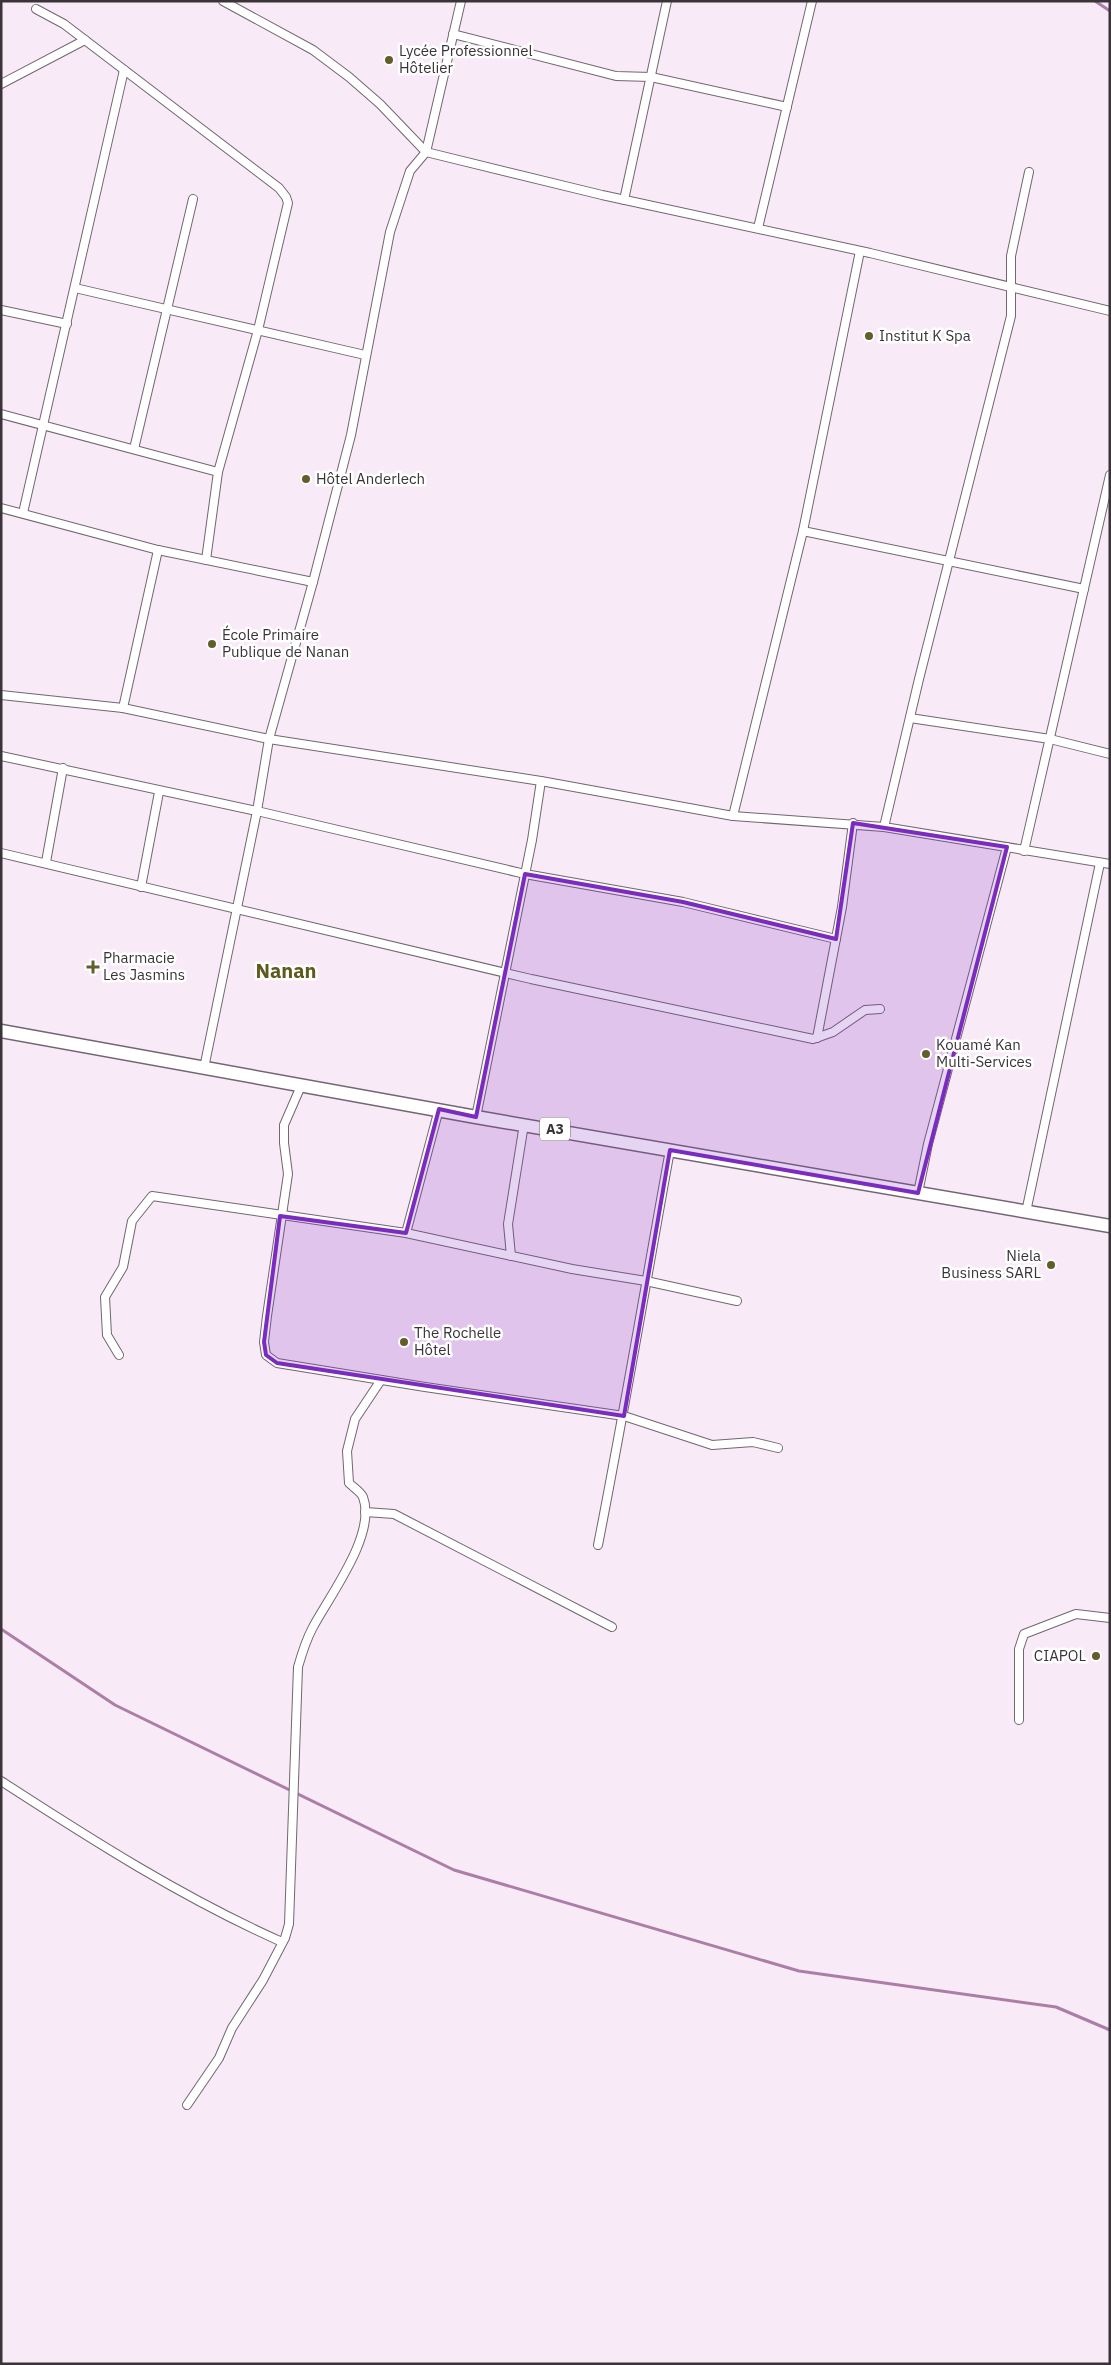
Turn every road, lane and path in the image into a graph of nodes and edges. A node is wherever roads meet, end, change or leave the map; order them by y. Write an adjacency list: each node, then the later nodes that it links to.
1 (223, 1): 12 (street)
2 (461, 1): 6 (street)
3 (668, 1): 9 (street)
4 (812, 1): 11 (street)
5 (36, 9): 7 (street)
6 (453, 34): 9 (street); 12 (street)
7 (84, 40): 8 (street); 10 (street)
8 (124, 70): 19 (street); 24 (street)
9 (651, 77): 11 (street); 15 (street)
10 (1, 84)
11 (787, 107): 16 (street)
12 (426, 152): 15 (street); 25 (street)
13 (1029, 172): 18 (street)
14 (193, 199): 20 (street)
15 (624, 200): 16 (street)
16 (758, 228): 17 (street)
17 (860, 251): 18 (street); 33 (street)
18 (1012, 287): 22 (street); 36 (street)
19 (75, 288): 20 (street); 23 (street)
20 (168, 309): 24 (street); 28 (street)
21 (1, 310): 23 (street)
22 (1110, 311)
23 (67, 324): 27 (street)
24 (258, 330): 25 (street); 29 (street)
25 (365, 355): 37 (street)
26 (1, 414): 27 (street)
27 (43, 425): 28 (street); 32 (street)
28 (134, 449): 29 (street)
29 (218, 472): 35 (street)
30 (1110, 476): 38 (street)
31 (1, 508): 32 (street)
32 (23, 513): 34 (street)
33 (803, 531): 36 (street); 50 (street)
34 (158, 550): 35 (street); 40 (street)
35 (206, 560): 37 (street)
36 (948, 562): 38 (street); 41 (street)
37 (313, 582): 42 (street)
38 (1084, 589): 43 (street)
39 (1, 695): 40 (street)
40 (123, 708): 42 (street)
41 (910, 718): 43 (street); 52 (street)
42 (269, 739): 47 (street); 49 (street)
43 (1050, 740): 44 (street); 54 (street)
44 (1110, 754)
45 (1, 756): 46 (street)
46 (63, 768): 48 (street); 56 (street)
47 (541, 781): 50 (street); 59 (street)
48 (159, 792): 49 (street); 60 (street)
49 (258, 811): 59 (street); 61 (street)
50 (733, 816): 51 (street)
51 (853, 823): 52 (street); 62 (street)
52 (884, 827): 53 (street)
53 (1007, 847): 54 (street); 73 (street)
54 (1024, 851): 57 (street)
55 (1, 853): 56 (street)
56 (46, 862): 60 (street)
57 (1100, 863): 58 (street); 74 (street)
58 (1110, 864)
59 (525, 874): 62 (street); 63 (street)
60 (141, 887): 61 (street)
61 (238, 910): 63 (street); 67 (street)
62 (836, 939): 66 (street)
63 (503, 972): 66 (street); 70 (street)
64 (880, 1008): 66 (street)
65 (1, 1031): 67 (highway, A3)
66 (817, 1038)
67 (204, 1068): 68 (highway, A3)
68 (301, 1086): 69 (highway, A3); 75 (street)
69 (439, 1109): 70 (highway, A3); 77 (street)
70 (476, 1117): 71 (highway, A3)
71 (524, 1124): 72 (highway, A3); 78 (street)
72 (670, 1150): 73 (highway, A3); 79 (street)
73 (918, 1193): 74 (highway, A3)
74 (1026, 1212): 76 (highway, A3)
75 (280, 1216): 77 (street); 81 (street); 82 (street)
76 (1108, 1225)
77 (406, 1232): 78 (street)
78 (511, 1256): 79 (street)
79 (646, 1281): 80 (street); 83 (street)
80 (737, 1301)
81 (120, 1355)
82 (381, 1380): 83 (street); 85 (street)
83 (624, 1416): 84 (street); 86 (street)
84 (778, 1448)
85 (365, 1512): 88 (street); 91 (street)
86 (598, 1545)
87 (1110, 1618): 89 (street)
88 (612, 1627)
89 (1019, 1720)
90 (1, 1781): 91 (street)
91 (282, 1942): 92 (street)
92 (187, 2105)

